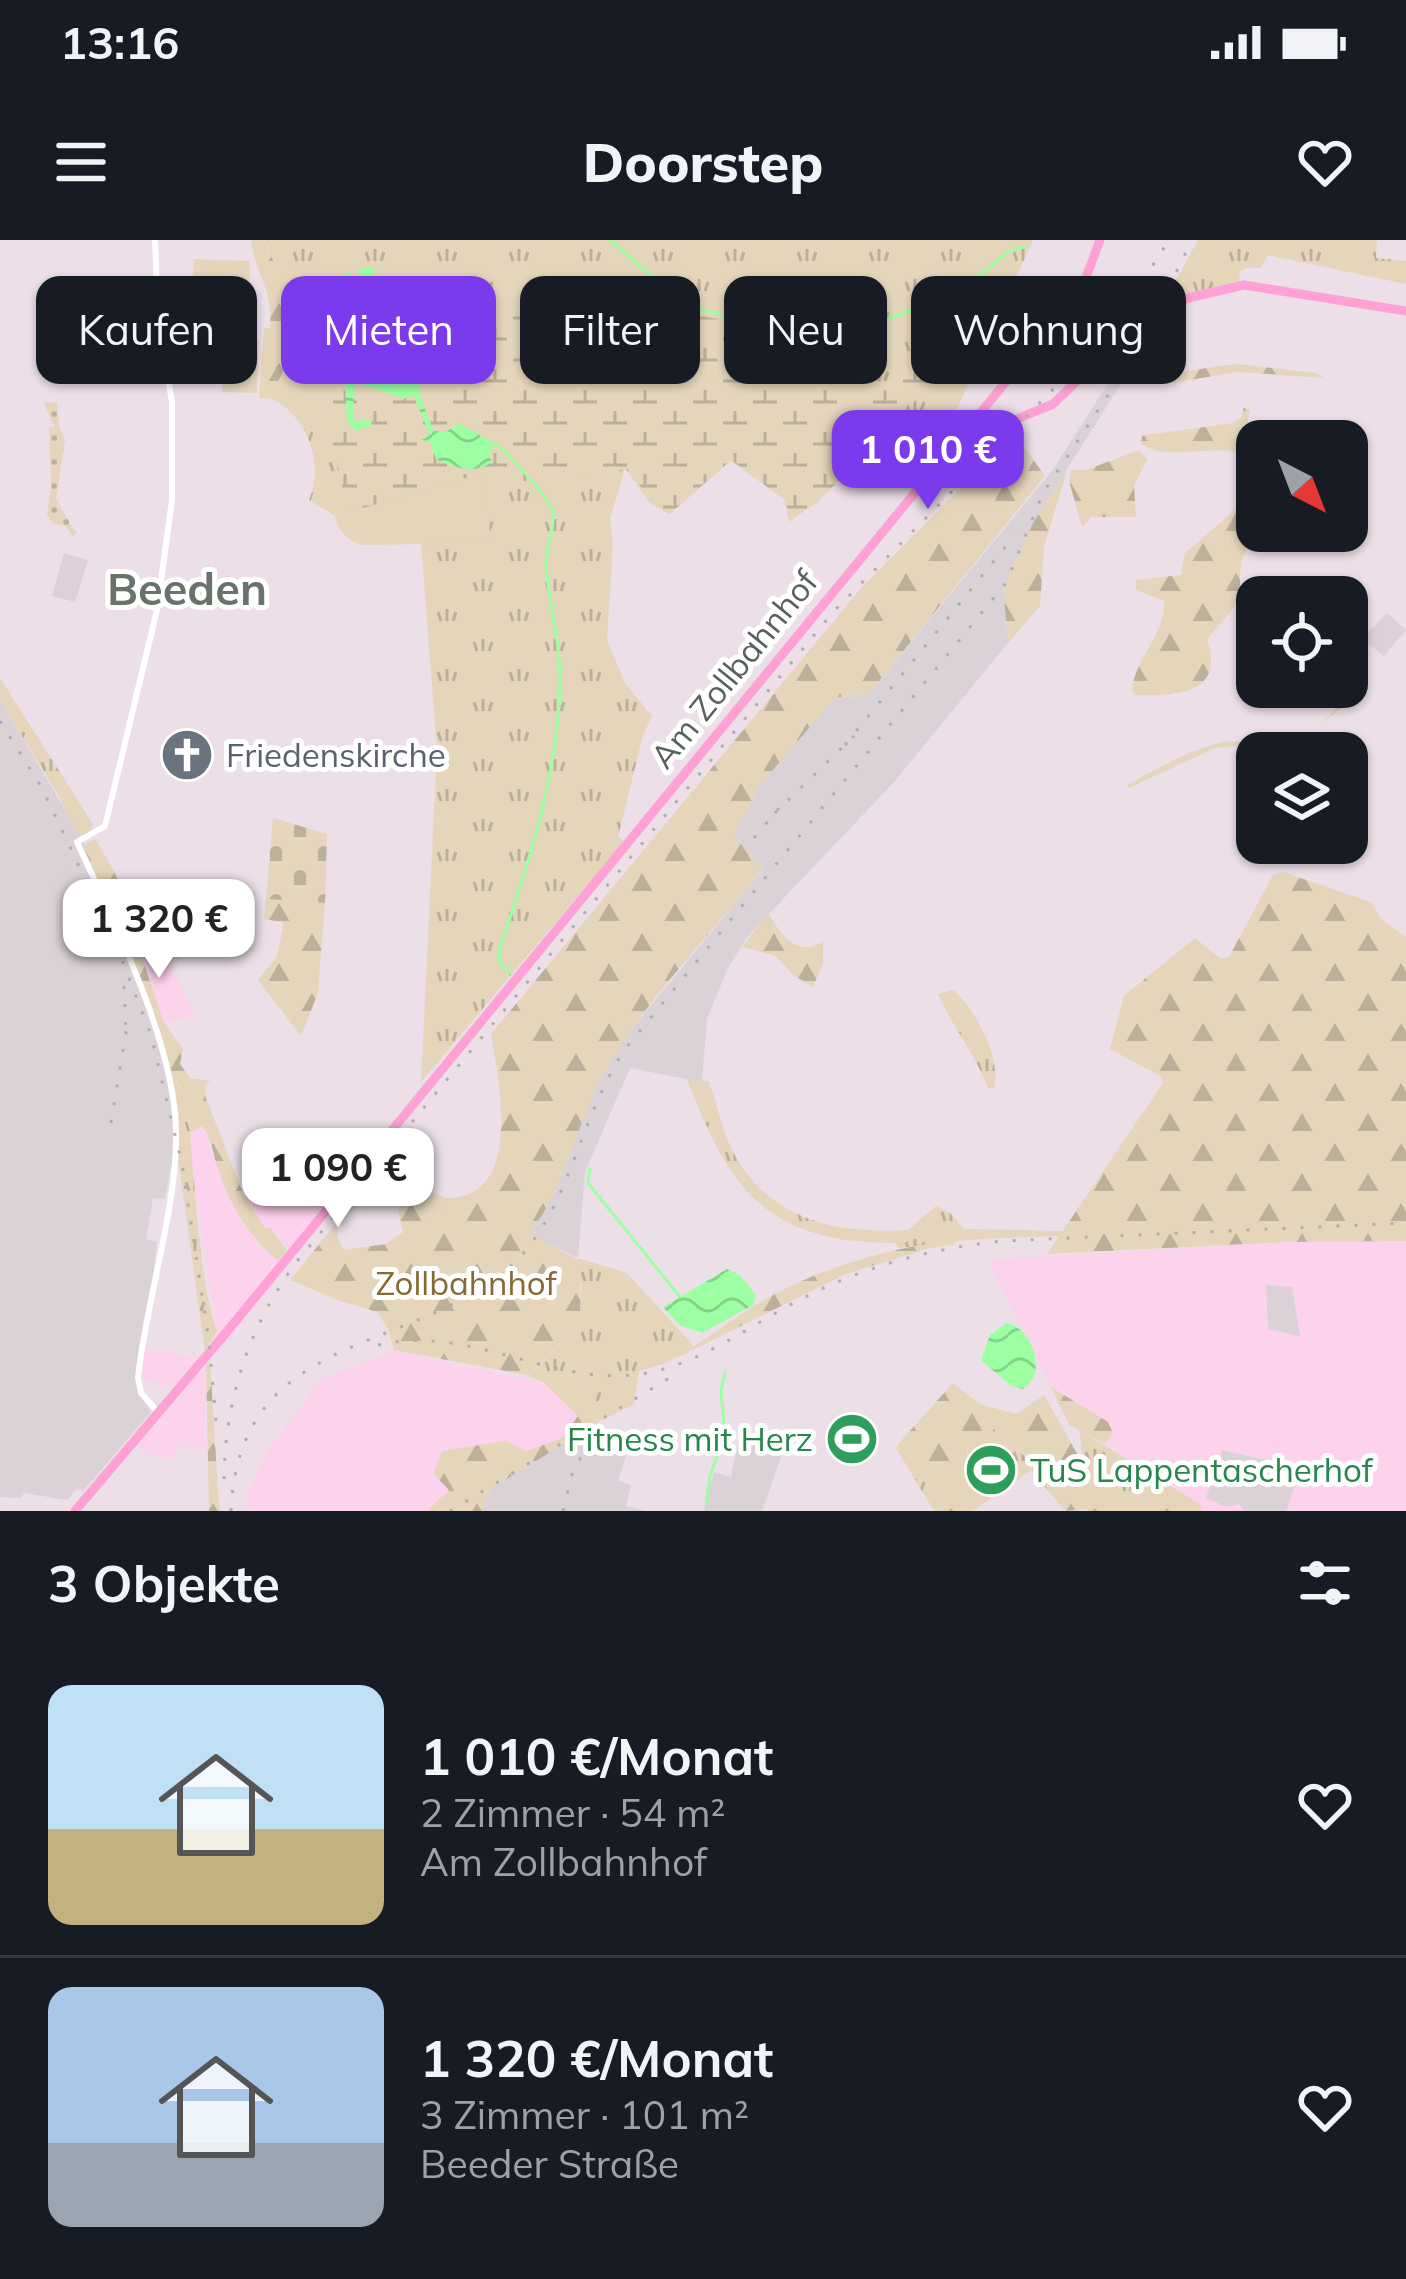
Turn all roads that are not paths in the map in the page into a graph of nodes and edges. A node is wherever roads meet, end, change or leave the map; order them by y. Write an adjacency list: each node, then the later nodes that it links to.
1 (155, 240): 10 (street)
2 (1100, 240): 5 (main road, Am Zollbahnhof)
3 (1406, 311): 4 (main road)
4 (998, 427): 6 (main road); 8 (main road)
5 (967, 429): 6 (main road); 7 (main road, Am Zollbahnhof)
6 (976, 440): 7 (main road)
7 (956, 442): 8 (main road); 9 (main road, Am Zollbahnhof)
8 (965, 452): 9 (main road)
9 (935, 468): 10 (main road, Am Zollbahnhof)
10 (158, 1412): 11 (main road, Am Zollbahnhof)
11 (75, 1511)

